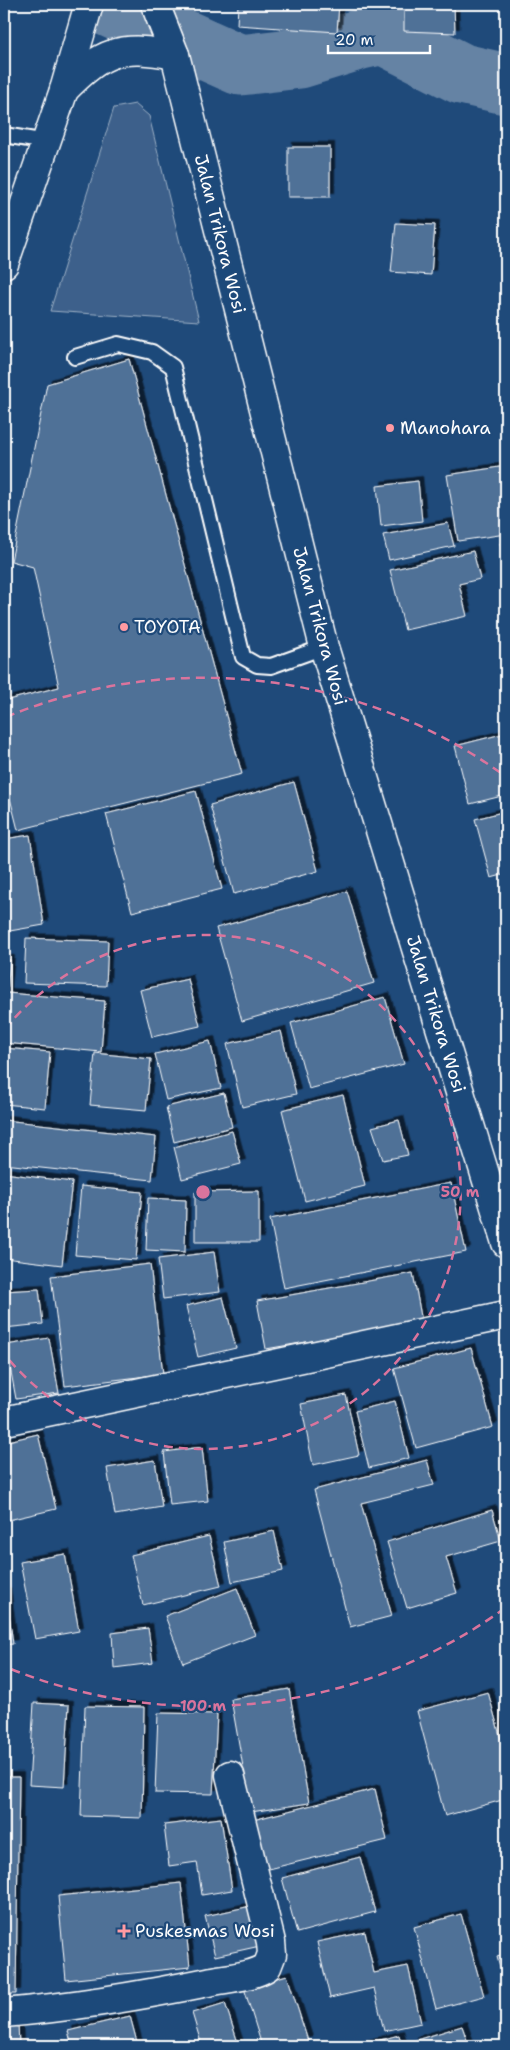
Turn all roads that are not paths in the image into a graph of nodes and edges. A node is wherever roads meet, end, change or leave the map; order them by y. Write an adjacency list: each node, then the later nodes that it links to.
1 (89, 4): 4 (main road)
2 (154, 4): 3 (main road, Jalan Trikora Wosi)
3 (175, 55): 4 (main road); 9 (main road, Jalan Trikora Wosi)
4 (64, 90): 6 (main road)
5 (4, 135): 6 (lane)
6 (46, 142): 7 (main road)
7 (4, 264)
8 (75, 358): 9 (lane)
9 (324, 647): 10 (main road, Jalan Trikora Wosi)
10 (506, 1243)
11 (506, 1315): 12 (main road)
12 (4, 1421)
13 (230, 1775): 14 (main road)
14 (4, 2013)

